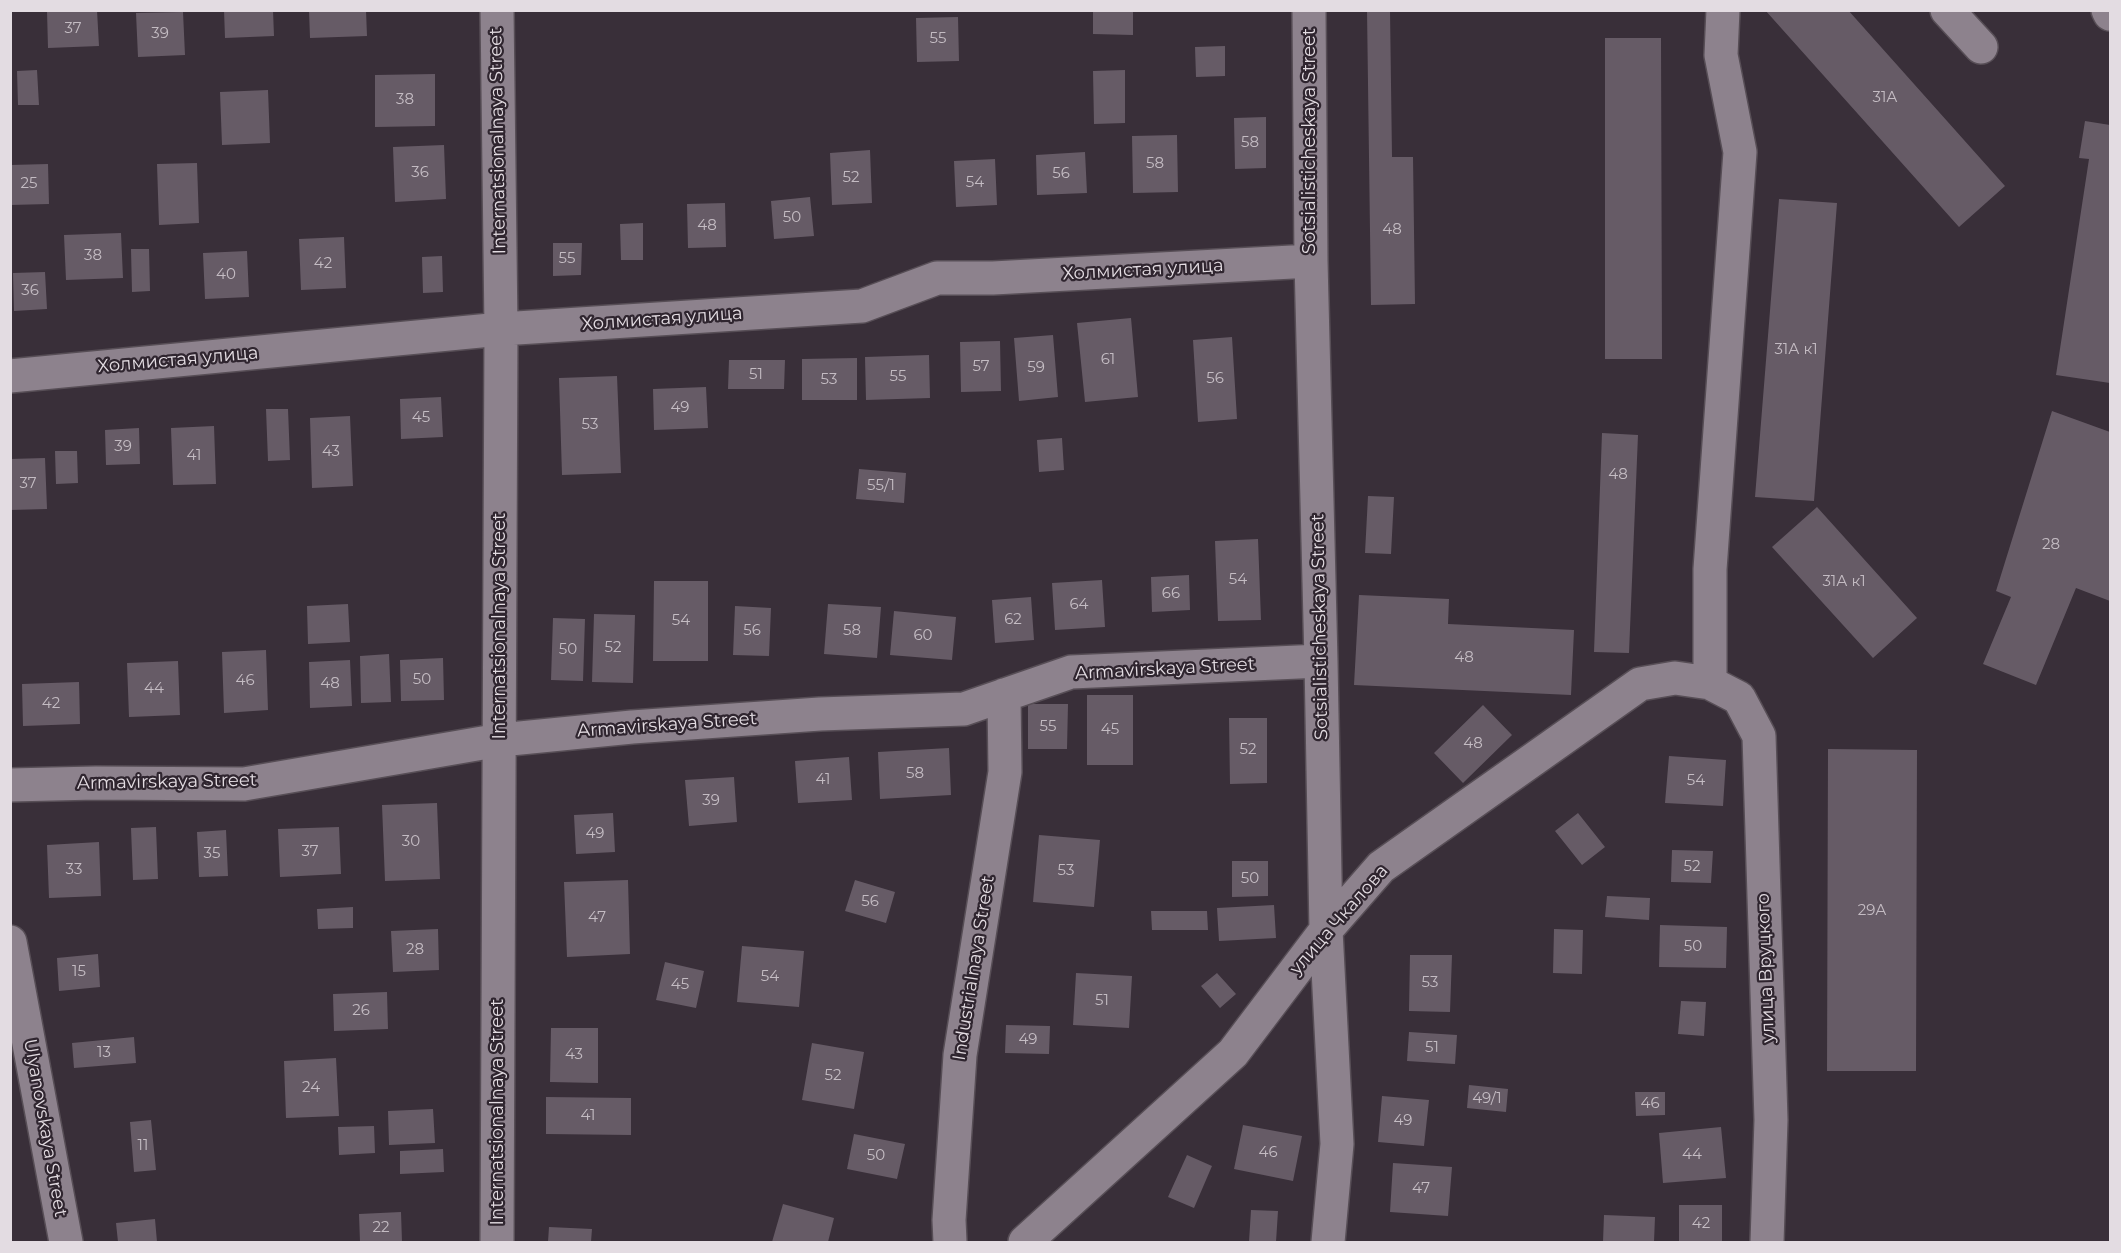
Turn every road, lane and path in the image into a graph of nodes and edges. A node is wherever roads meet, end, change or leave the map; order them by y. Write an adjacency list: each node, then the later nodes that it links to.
1 (497, 10): 7 (street, Internatsionalnaya Street)
2 (1309, 10): 6 (street, Sotsialisticheskaya Street)
3 (1723, 10): 10 (street)
4 (1947, 10): 5 (street)
5 (1982, 46)
6 (1311, 261): 7 (street, Холмистая улица); 9 (street, Sotsialisticheskaya Street)
7 (501, 329): 8 (street, Холмистая улица); 13 (street, Internatsionalnaya Street)
8 (10, 376)
9 (1321, 661): 11 (street, Armavirskaya Street); 15 (street, Sotsialisticheskaya Street)
10 (1710, 683): 12 (street, улица Чкалова); 15 (street, улица Чкалова)
11 (1004, 695): 13 (street, Armavirskaya Street); 19 (street, Industrialnaya Street)
12 (1739, 698): 22 (street, улица Вруцкого)
13 (500, 740): 14 (street, Armavirskaya Street); 18 (street, Internatsionalnaya Street)
14 (10, 785)
15 (1326, 930): 20 (street, улица Чкалова); 21 (street, Sotsialisticheskaya Street)
16 (10, 942): 17 (street, Ulyanovskaya Street)
17 (66, 1242)
18 (497, 1242)
19 (951, 1242)
20 (1025, 1242)
21 (1328, 1242)
22 (1767, 1242)

